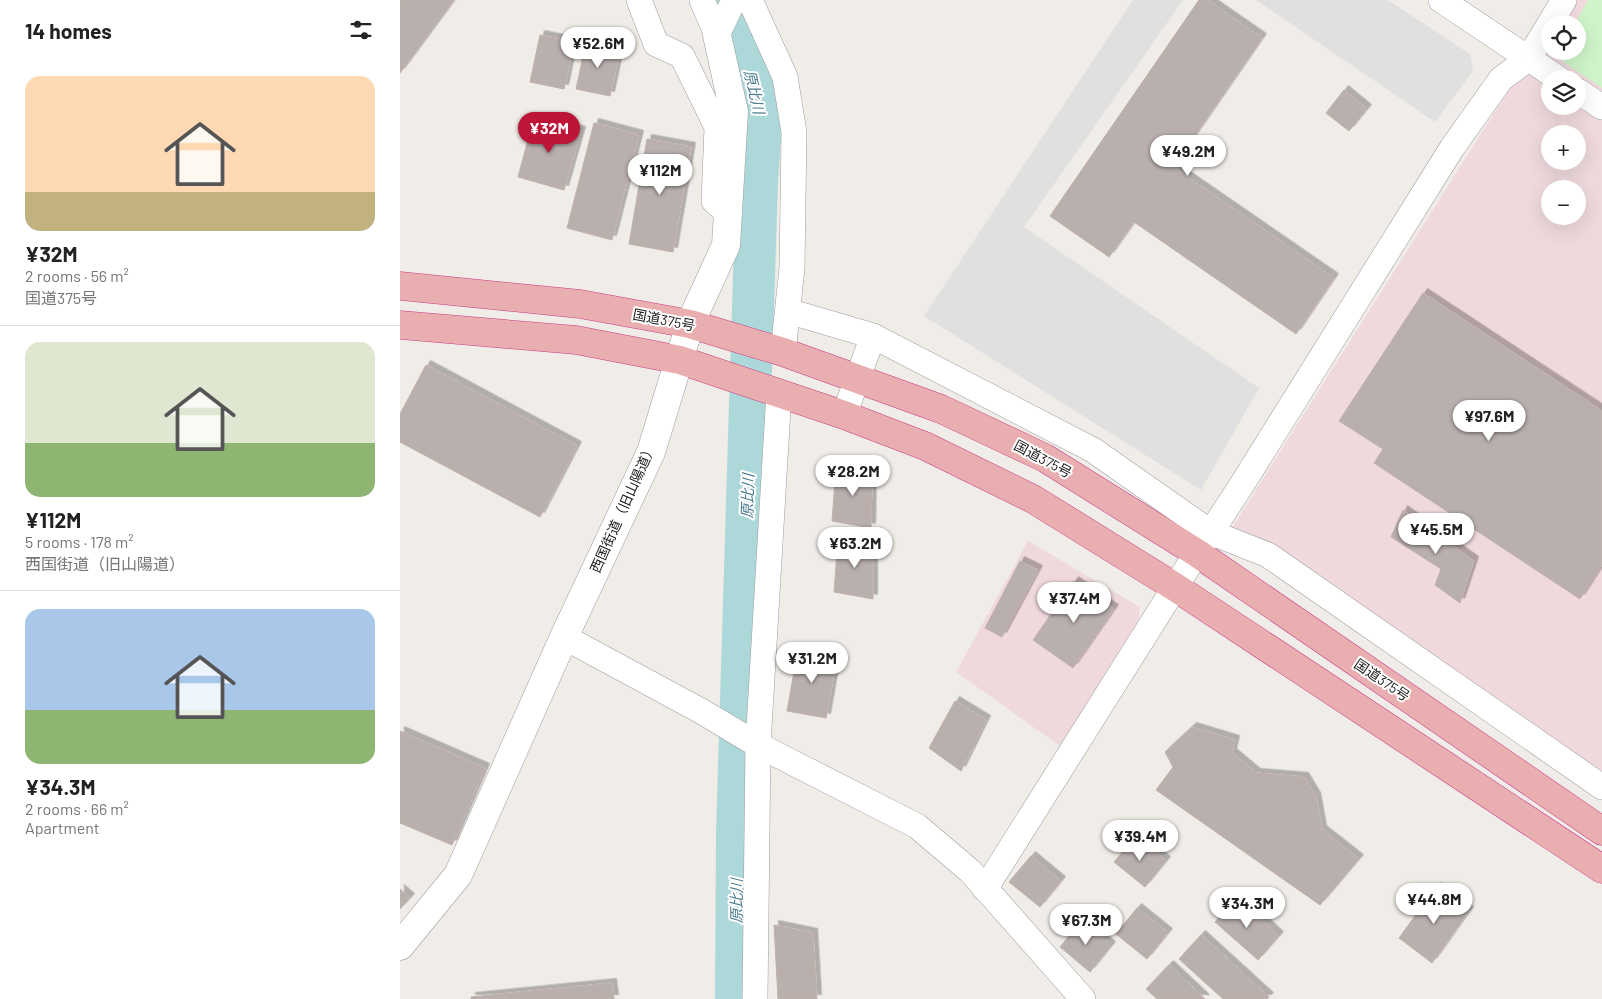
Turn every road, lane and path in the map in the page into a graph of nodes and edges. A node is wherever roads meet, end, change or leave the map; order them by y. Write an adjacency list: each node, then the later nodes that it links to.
1 (639, 0): 12 (street)
2 (702, 0): 7 (street)
3 (734, 0): 7 (street)
4 (750, 0): 14 (street)
5 (1441, 0): 8 (street)
6 (1564, 0): 8 (street)
7 (717, 35): 12 (street, 西国街道（旧山陽道）)
8 (1529, 58): 9 (street); 23 (street)
9 (1547, 70)
10 (1586, 96): 11 (street)
11 (1602, 107)
12 (728, 213): 15 (street, 西国街道（旧山陽道）)
13 (400, 286): 15 (highway, 国道375号)
14 (788, 311): 17 (street); 18 (street)
15 (690, 324): 18 (highway, 国道375号); 19 (street, 西国街道（旧山陽道）)
16 (400, 325): 19 (highway)
17 (873, 336): 20 (street); 23 (street)
18 (783, 352): 20 (highway, 国道375号)
19 (680, 360): 21 (highway); 25 (street, 西国街道（旧山陽道）)
20 (857, 378): 22 (street); 23 (highway, 国道375号)
21 (779, 392): 22 (highway); 26 (street)
22 (844, 415): 24 (highway)
23 (1203, 543): 24 (street); 27 (street); 28 (highway, 国道375号)
24 (1175, 587): 29 (highway); 30 (street)
25 (564, 637): 26 (street); 31 (street, 西国街道（旧山陽道）)
26 (754, 742): 30 (street); 33 (street)
27 (1602, 787)
28 (1602, 831)
29 (1602, 869)
30 (985, 889): 32 (street)
31 (400, 946)
32 (1079, 998)
33 (756, 999)

